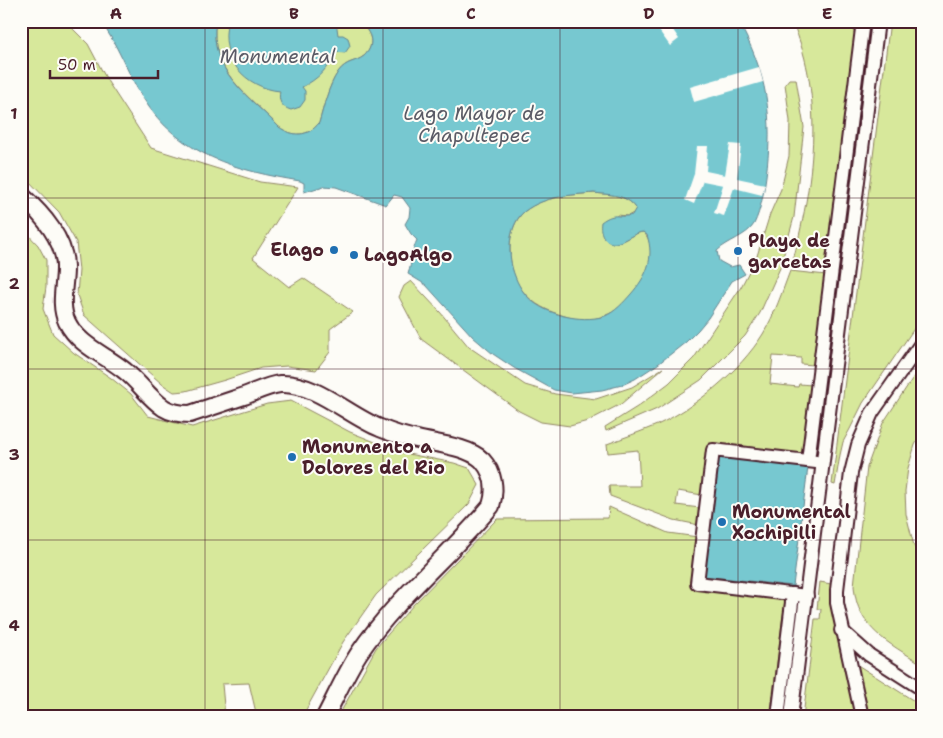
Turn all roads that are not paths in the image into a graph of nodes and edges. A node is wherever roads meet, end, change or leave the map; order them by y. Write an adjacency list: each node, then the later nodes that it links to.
1 (863, 21): 5 (street)
2 (878, 21): 6 (street)
3 (21, 196): 11 (street)
4 (922, 342): 9 (street)
5 (808, 461): 6 (street); 7 (street)
6 (823, 462): 8 (street)
7 (793, 594): 8 (street); 12 (street)
8 (807, 596): 13 (street)
9 (841, 630): 10 (street); 14 (street)
10 (922, 689)
11 (325, 717)
12 (778, 717)
13 (792, 717)
14 (862, 717)

